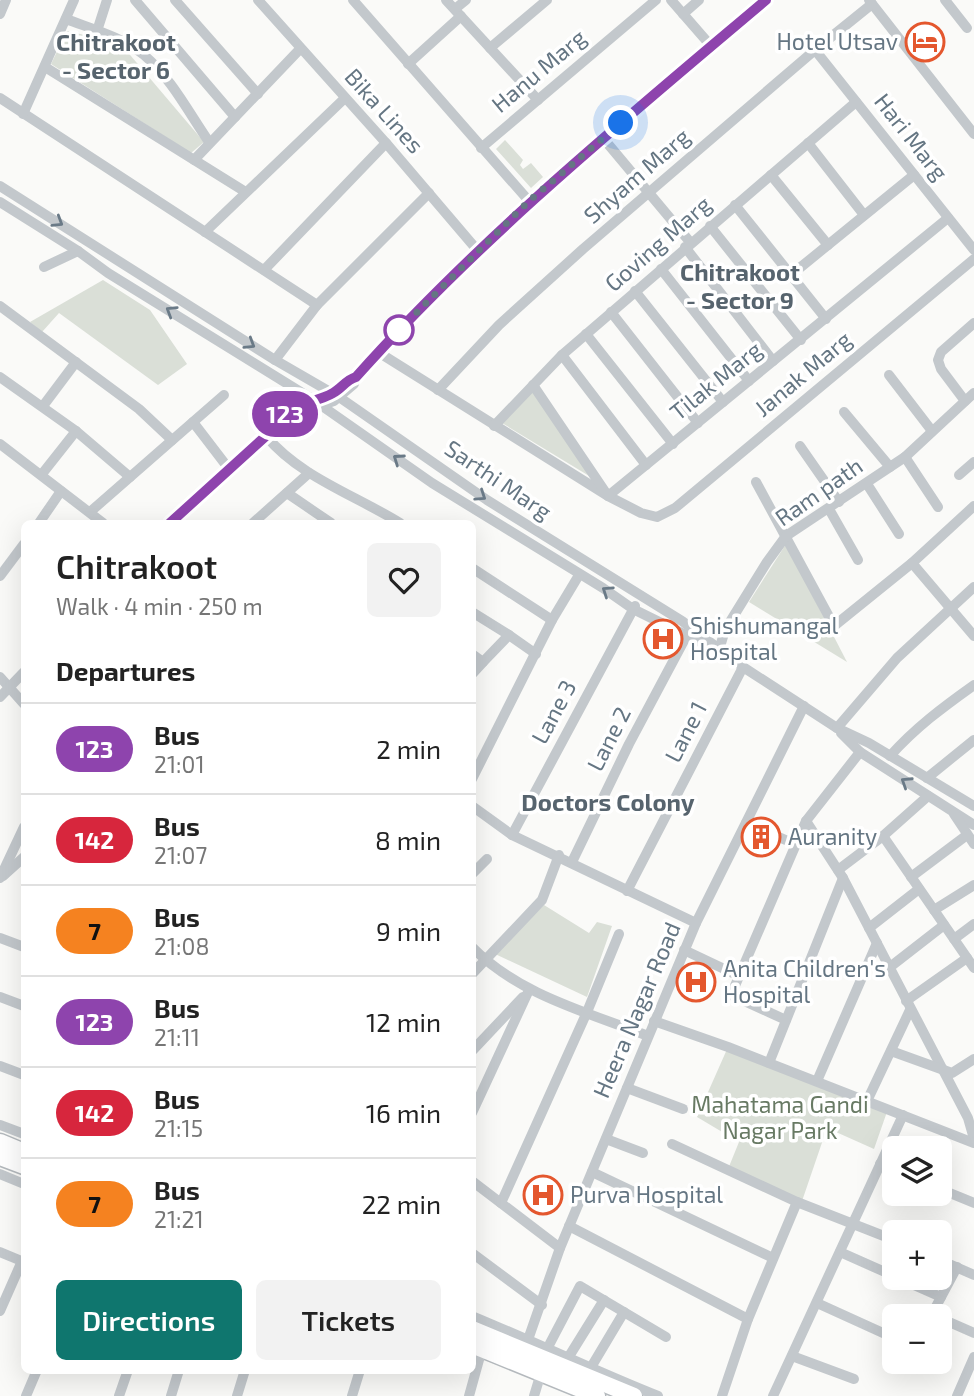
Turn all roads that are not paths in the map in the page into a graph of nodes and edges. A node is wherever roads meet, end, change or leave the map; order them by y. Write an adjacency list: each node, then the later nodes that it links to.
1 (6, 0): 18 (street)
2 (74, 0): 20 (street)
3 (107, 0): 22 (street)
4 (135, 0): 35 (street)
5 (175, 0): 29 (street)
6 (258, 0): 25 (street, Bika Lines)
7 (446, 0): 17 (street)
8 (466, 0): 17 (street)
9 (547, 0): 24 (street)
10 (656, 0): 32 (street, Hanu Marg)
11 (671, 0): 19 (street)
12 (699, 0): 19 (street)
13 (766, 0): 23 (street)
14 (945, 0): 21 (street)
15 (356, 1): 27 (street)
16 (871, 2): 26 (street, Shyam Marg); 36 (street)
17 (458, 12): 24 (street); 27 (street)
18 (0, 14)
19 (683, 14): 23 (street)
20 (66, 19): 22 (street); 28 (street)
21 (967, 28)
22 (97, 31): 38 (street)
23 (711, 46): 37 (street)
24 (489, 48): 32 (street)
25 (300, 49): 29 (street); 31 (street, Bika Lines)
26 (815, 50): 33 (street, Hari Marg); 48 (street, Shyam Marg)
27 (408, 64): 41 (street)
28 (45, 67): 34 (street); 42 (street)
29 (258, 94): 35 (street)
30 (0, 98): 34 (street)
31 (345, 98): 39 (street, Bika Lines); 46 (street)
32 (538, 100): 41 (street, Hanu Marg)
33 (856, 102): 40 (street, Goving Marg); 44 (street, Hari Marg)
34 (23, 114): 55 (street)
35 (235, 117): 38 (street)
36 (974, 134)
37 (603, 138): 48 (street); 50 (street)
38 (209, 142): 42 (street)
39 (386, 143): 47 (street, Bika Lines); 64 (street)
40 (808, 143): 43 (street, Goving Marg); 52 (street)
41 (481, 148): 50 (street)
42 (194, 160): 46 (street)
43 (771, 175): 51 (street, Goving Marg); 57 (street)
44 (914, 175): 52 (street); 53 (street, Hari Marg)
45 (4, 188): 49 (street); 76 (street, Sarthi Marg, one-way to 76)
46 (244, 191): 55 (street)
47 (429, 193): 60 (street, Bika Lines); 67 (street)
48 (649, 194): 56 (street); 83 (street, Shyam Marg)
49 (0, 201): 59 (street, Sarthi Marg)
50 (529, 201): 60 (street)
51 (736, 205): 54 (street, Goving Marg); 65 (street)
52 (864, 215): 57 (street)
53 (948, 218): 58 (street, Hari Marg); 70 (street, Tilak Marg)
54 (710, 226): 56 (street, Goving Marg); 73 (street)
55 (205, 232): 64 (street)
56 (688, 245): 63 (street, Goving Marg); 77 (street)
57 (828, 245): 65 (street)
58 (974, 250)
59 (78, 251): 62 (street); 89 (street, Sarthi Marg, one-way to 59)
60 (478, 251): 74 (street)
61 (974, 259): 118 (street, Janak Marg)
62 (44, 267)
63 (661, 269): 66 (street, Goving Marg); 81 (street)
64 (264, 270): 67 (street)
65 (791, 275): 70 (street)
66 (635, 291): 69 (street, Goving Marg); 88 (street)
67 (317, 305): 76 (street)
68 (0, 306): 78 (street)
69 (611, 312): 72 (street, Goving Marg); 93 (street)
70 (826, 319): 73 (street, Tilak Marg)
71 (974, 323): 87 (street)
72 (586, 334): 75 (street, Goving Marg); 99 (street)
73 (801, 340): 77 (street, Tilak Marg)
74 (378, 352): 83 (street); 86 (street)
75 (562, 355): 82 (street, Goving Marg); 105 (street)
76 (275, 360): 86 (street, Sarthi Marg)
77 (773, 361): 81 (street, Tilak Marg)
78 (76, 362): 90 (street); 98 (street)
79 (889, 375): 96 (street)
80 (0, 377): 90 (street)
81 (749, 381): 88 (street, Tilak Marg)
82 (533, 385): 94 (street, Goving Marg); 118 (street)
83 (438, 390): 94 (street)
84 (974, 393): 87 (street, Ram path)
85 (224, 395): 92 (street)
86 (336, 395): 89 (street); 108 (street, Sarthi Marg)
87 (965, 401): 96 (street, Ram path)
88 (723, 402): 93 (street, Tilak Marg)
89 (317, 403): 97 (street); 114 (street, Sarthi Marg, one-way to 89)
90 (43, 407): 95 (street)
91 (844, 412): 106 (street)
92 (193, 422): 98 (street); 107 (street)
93 (698, 423): 99 (street, Tilak Marg)
94 (494, 426): 118 (street)
95 (76, 430): 110 (street); 112 (street)
96 (932, 431): 102 (street, Ram path)
97 (266, 436): 107 (street); 109 (street)
98 (172, 440): 112 (street)
99 (673, 444): 105 (street, Tilak Marg)
100 (800, 446): 119 (street)
101 (4, 448): 103 (street); 110 (street)
102 (905, 457): 106 (street, Ram path); 121 (street)
103 (0, 461)
104 (974, 462): 111 (street)
105 (646, 465): 118 (street, Tilak Marg)
106 (890, 467): 115 (street, Ram path)
107 (229, 469): 126 (street)
108 (444, 470): 114 (street); 138 (street, Sarthi Marg, one-way to 138)
109 (309, 473): 117 (street); 123 (street)
110 (42, 474): 116 (street)
111 (959, 475)
112 (130, 477): 122 (street)
113 (756, 482): 130 (street)
114 (432, 483): 135 (street, Sarthi Marg)
115 (867, 484): 119 (street, Ram path); 129 (street)
116 (61, 491): 122 (street); 124 (street)
117 (287, 493): 127 (street); 128 (street)
118 (608, 496)
119 (834, 505): 130 (street, Ram path); 132 (street)
120 (974, 506): 133 (street)
121 (938, 508)
122 (90, 512): 125 (street)
123 (385, 519)
124 (41, 520)
125 (99, 520)
126 (173, 520)
127 (256, 520)
128 (327, 520)
129 (899, 534)
130 (786, 536): 133 (street); 146 (street, Ram path)
131 (20, 559): 136 (street)
132 (858, 560)
133 (912, 563): 139 (street)
134 (476, 571): 142 (street)
135 (579, 575): 140 (street, Sarthi Marg, one-way to 135); 142 (street)
136 (0, 576)
137 (974, 586): 139 (street)
138 (639, 596): 140 (street, Lane 3); 146 (street, Sarthi Marg)
139 (951, 608): 144 (street); 159 (street)
140 (633, 610): 145 (street, Sarthi Marg); 171 (street, Lane 3)
141 (476, 614): 143 (street)
142 (552, 621): 147 (street)
143 (509, 635): 147 (street); 149 (street)
144 (974, 636)
145 (686, 637): 146 (street, Sarthi Marg); 178 (street, Lane 2)
146 (719, 650): 150 (street, Sarthi Marg)
147 (536, 654): 163 (street)
148 (476, 657): 149 (street)
149 (483, 662): 151 (street)
150 (743, 667): 158 (street, Sarthi Marg); 185 (street, Lane 1)
151 (476, 670)
152 (21, 675): 155 (street)
153 (0, 677): 155 (street)
154 (974, 685): 162 (street)
155 (10, 687): 156 (street); 157 (street)
156 (0, 697)
157 (21, 700)
158 (804, 706): 159 (street, Sarthi Marg); 169 (street, Heera Nagar Road)
159 (837, 728): 161 (street); 162 (street, Sarthi Marg)
160 (974, 740): 164 (street)
161 (860, 752): 165 (street, one-way to 161); 168 (street)
162 (890, 756): 164 (street, Sarthi Marg)
163 (476, 771)
164 (927, 778): 166 (street, Sarthi Marg)
165 (928, 796): 172 (street); 173 (street)
166 (973, 805)
167 (476, 809): 171 (street)
168 (806, 821): 174 (street); 180 (street)
169 (746, 822): 174 (street); 187 (street, Heera Nagar Road)
170 (21, 833): 182 (street)
171 (512, 835): 175 (street)
172 (972, 835): 181 (street)
173 (883, 836): 180 (street); 181 (street)
174 (794, 844): 203 (street)
175 (559, 856): 178 (street); 199 (street)
176 (487, 859): 179 (street)
177 (21, 860): 182 (street)
178 (572, 862): 185 (street)
179 (476, 870)
180 (841, 874): 190 (street); 209 (street)
181 (911, 877): 184 (street)
182 (0, 878)
183 (974, 884): 186 (street)
184 (919, 888): 186 (street); 190 (street)
185 (627, 891): 187 (street)
186 (934, 911): 189 (street)
187 (695, 923): 196 (street, Heera Nagar Road)
188 (974, 924): 193 (street)
189 (944, 925): 193 (street); 200 (street)
190 (869, 928): 194 (street)
191 (619, 934): 208 (street)
192 (0, 938): 195 (street)
193 (954, 939): 198 (street)
194 (877, 943): 200 (street); 219 (street)
195 (21, 946)
196 (684, 950): 203 (street); 210 (street, Heera Nagar Road)
197 (476, 951): 199 (street)
198 (967, 958): 201 (street); 207 (street)
199 (485, 960): 202 (street); 204 (street)
200 (890, 967): 207 (street)
201 (974, 968)
202 (476, 970)
203 (739, 976): 209 (street)
204 (529, 990): 208 (street); 212 (street); 222 (street)
205 (0, 997): 206 (street)
206 (21, 1005)
207 (908, 1005): 213 (street); 217 (street)
208 (587, 1012): 211 (street); 243 (street)
209 (786, 1020): 215 (street)
210 (654, 1021): 211 (street, Heera Nagar Road); 215 (street)
211 (648, 1036): 220 (street, Heera Nagar Road)
212 (476, 1047)
213 (891, 1051): 217 (street); 221 (street)
214 (974, 1059): 217 (street)
215 (769, 1063): 219 (street)
216 (0, 1066): 218 (street)
217 (943, 1070): 225 (street)
218 (21, 1074)
219 (817, 1081): 221 (street)
220 (627, 1088): 223 (street); 228 (street, Heera Nagar Road)
221 (867, 1101): 224 (street)
222 (476, 1105)
223 (683, 1109)
224 (903, 1115): 229 (street); 235 (street)
225 (971, 1116): 229 (street)
226 (0, 1125): 227 (street)
227 (21, 1133)
228 (606, 1139): 233 (street); 237 (street, Heera Nagar Road)
229 (974, 1141)
230 (0, 1142): 232 (highway)
231 (672, 1144): 242 (street)
232 (21, 1151)
233 (643, 1153)
234 (0, 1157): 236 (highway)
235 (880, 1164): 245 (street)
236 (21, 1165)
237 (592, 1172): 246 (street, Heera Nagar Road); 252 (street)
238 (0, 1174): 239 (street)
239 (21, 1183)
240 (476, 1184): 243 (street)
241 (952, 1194): 244 (street)
242 (797, 1202): 245 (street); 252 (street)
243 (501, 1203): 248 (street)
244 (974, 1203)
245 (853, 1223): 247 (street); 250 (street)
246 (569, 1226): 248 (street, Heera Nagar Road); 268 (street)
247 (882, 1235)
248 (560, 1248): 264 (street, Heera Nagar Road)
249 (0, 1252): 253 (street)
250 (840, 1252): 257 (street); 262 (street)
251 (476, 1256): 264 (street)
252 (773, 1258): 268 (street)
253 (21, 1260)
254 (21, 1265): 265 (street)
255 (952, 1265): 256 (street)
256 (957, 1267): 258 (street); 260 (street)
257 (882, 1271)
258 (974, 1275)
259 (925, 1290): 260 (street)
260 (941, 1297): 263 (street)
261 (604, 1300): 266 (street); 274 (street); 279 (street)
262 (817, 1303): 271 (street); 277 (street)
263 (938, 1304)
264 (542, 1305): 275 (street, Heera Nagar Road)
265 (0, 1311)
266 (624, 1312): 273 (street); 280 (street)
267 (476, 1319): 275 (street)
268 (748, 1319): 299 (street)
269 (952, 1324): 272 (street)
270 (476, 1331): 275 (highway)
271 (882, 1333)
272 (974, 1333)
273 (666, 1337)
274 (547, 1349): 275 (street); 279 (street)
275 (524, 1351): 276 (highway); 281 (highway); 297 (highway)
276 (476, 1354)
277 (792, 1356): 288 (street); 300 (street)
278 (974, 1357): 301 (street)
279 (568, 1358): 280 (street)
280 (590, 1369): 298 (street)
281 (541, 1373): 295 (street); 296 (highway)
282 (35, 1374): 290 (street)
283 (127, 1374): 291 (street)
284 (178, 1374): 292 (street)
285 (244, 1374): 293 (street)
286 (359, 1374): 289 (street)
287 (472, 1374): 294 (street)
288 (854, 1379)
289 (354, 1395)
290 (26, 1396)
291 (120, 1396)
292 (170, 1396)
293 (237, 1396)
294 (468, 1396)
295 (534, 1396)
296 (597, 1396)
297 (634, 1396)
298 (658, 1396)
299 (722, 1396)
300 (773, 1396)
301 (957, 1396)

